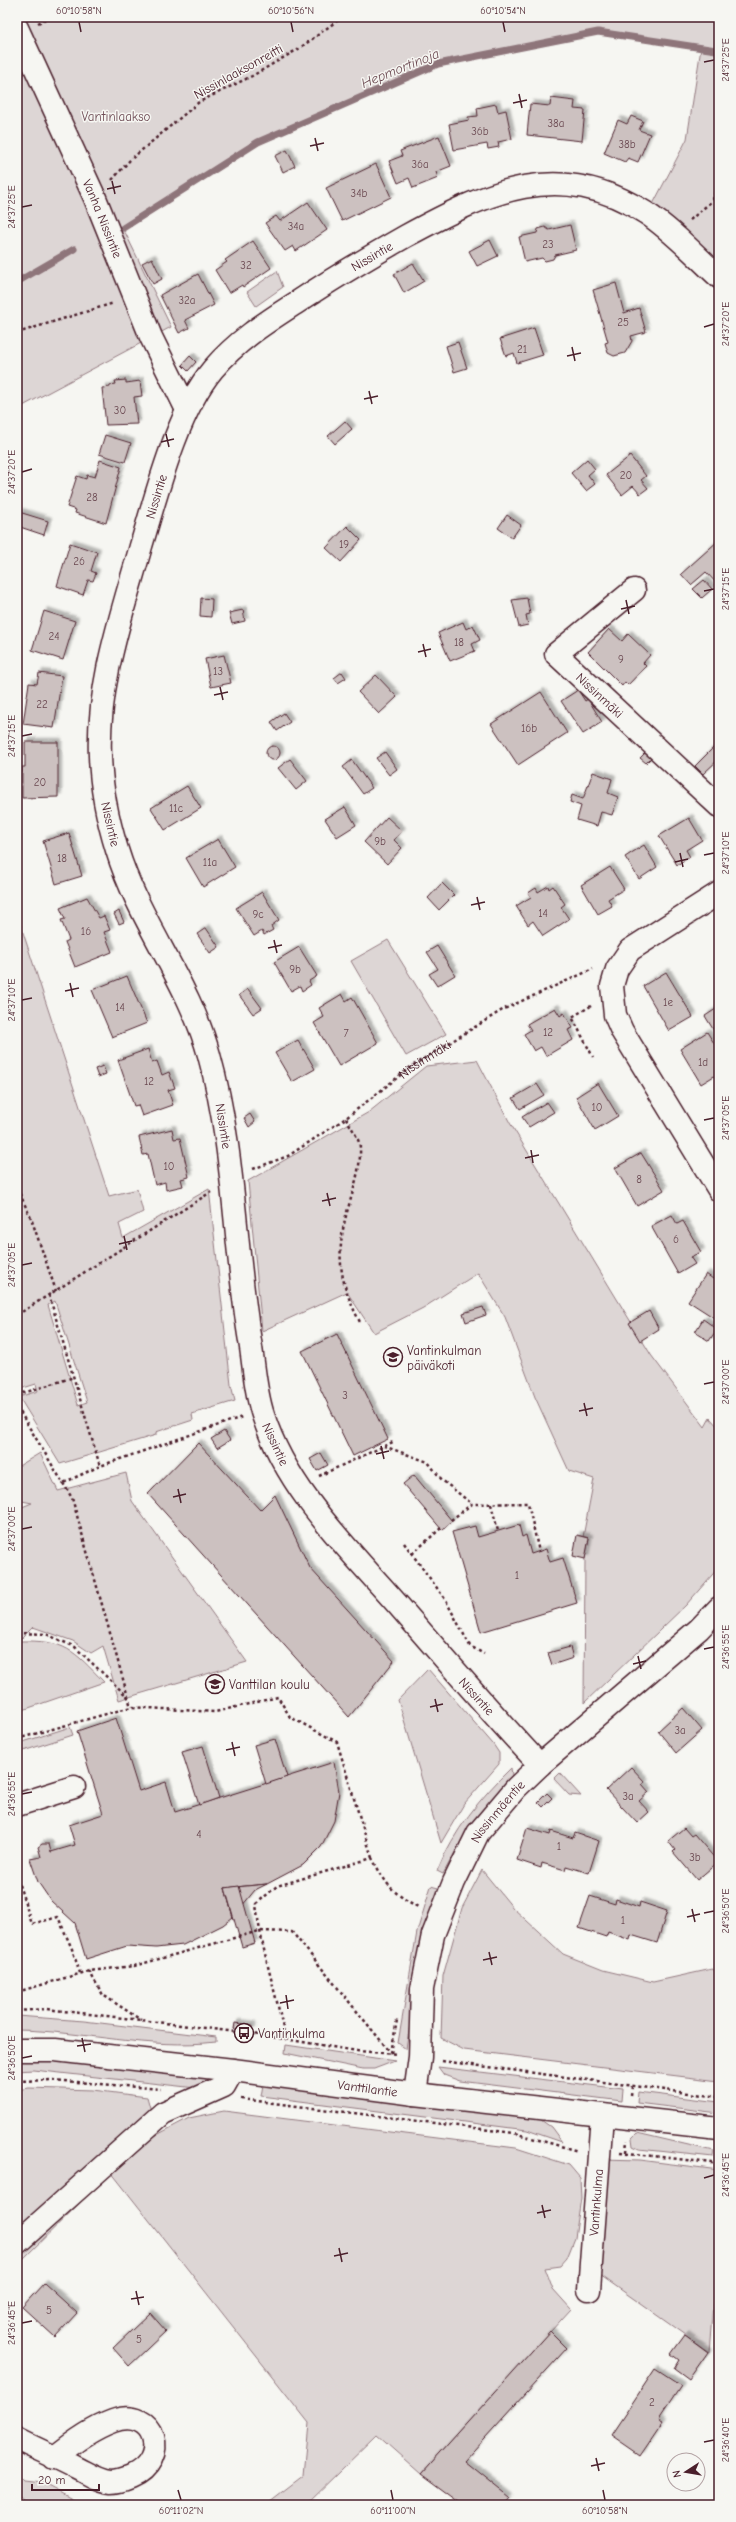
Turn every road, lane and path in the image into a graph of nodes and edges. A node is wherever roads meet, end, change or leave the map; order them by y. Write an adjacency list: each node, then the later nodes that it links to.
1 (342, 17): 6 (path, Nissinlaaksonreitti)
2 (718, 17): 3 (path)
3 (719, 24)
4 (17, 28): 6 (street, Vanha Nissintie)
5 (719, 182): 7 (path)
6 (95, 198): 9 (street, Vanha Nissintie)
7 (672, 235): 8 (street, Nissintie); 11 (street, Nissintie)
8 (719, 277)
9 (135, 297): 10 (path); 11 (street, Vanha Nissintie)
10 (17, 333)
11 (187, 410): 20 (street, Nissintie)
12 (634, 590): 13 (street, Nissinmäki)
13 (719, 806)
14 (719, 893): 15 (street)
15 (617, 969): 18 (path, Nissinmäki); 22 (street)
16 (589, 1007): 17 (path)
17 (593, 1057)
18 (346, 1118): 19 (path, Nissinmäki); 26 (path)
19 (250, 1170)
20 (233, 1186): 23 (path); 30 (street, Nissintie)
21 (17, 1188): 23 (path)
22 (719, 1190)
23 (56, 1291): 24 (path)
24 (49, 1295): 25 (path); 27 (path)
25 (17, 1315)
26 (361, 1324)
27 (74, 1377): 28 (path); 33 (path)
28 (17, 1395)
29 (17, 1407): 35 (path)
30 (261, 1411): 33 (path); 50 (street, Nissintie)
31 (395, 1441): 32 (path)
32 (384, 1446): 34 (path); 36 (path)
33 (100, 1466): 35 (path)
34 (313, 1479)
35 (63, 1483): 47 (path)
36 (472, 1504): 37 (path); 38 (path)
37 (491, 1504): 40 (path); 42 (path)
38 (451, 1520)
39 (441, 1528): 43 (path)
40 (498, 1531)
41 (404, 1543): 43 (path)
42 (538, 1552)
43 (412, 1554): 46 (path)
44 (719, 1608): 50 (street, Nissinmäentie)
45 (17, 1633): 47 (path)
46 (484, 1654)
47 (128, 1697): 48 (path)
48 (131, 1707): 49 (path); 53 (path)
49 (17, 1739)
50 (540, 1765): 65 (street, Nissinmäentie)
51 (74, 1787): 52 (street)
52 (17, 1805)
53 (372, 1858): 55 (path); 56 (path)
54 (17, 1879): 58 (path)
55 (420, 1908)
56 (259, 1932): 57 (path); 62 (path); 64 (path)
57 (89, 1971): 58 (path); 61 (path)
58 (80, 1973): 59 (path)
59 (17, 1992)
60 (17, 2011): 61 (path)
61 (141, 2020): 62 (path)
62 (286, 2039): 64 (path)
63 (17, 2050): 66 (street, Vanttilantie)
64 (391, 2053): 65 (path)
65 (420, 2057): 69 (street, Nissinmäentie); 70 (path)
66 (233, 2070): 69 (street, Vanttilantie); 76 (street)
67 (17, 2082): 68 (path)
68 (166, 2090)
69 (415, 2094): 72 (street, Vanttilantie)
70 (719, 2097)
71 (239, 2098): 74 (path)
72 (602, 2115): 73 (street, Vanttilantie); 74 (street, Vantinkulma)
73 (719, 2128)
74 (599, 2152): 75 (path); 77 (street, Vantinkulma)
75 (719, 2164)
76 (17, 2243)
77 (589, 2290)
78 (17, 2439): 79 (street)
79 (54, 2458)

